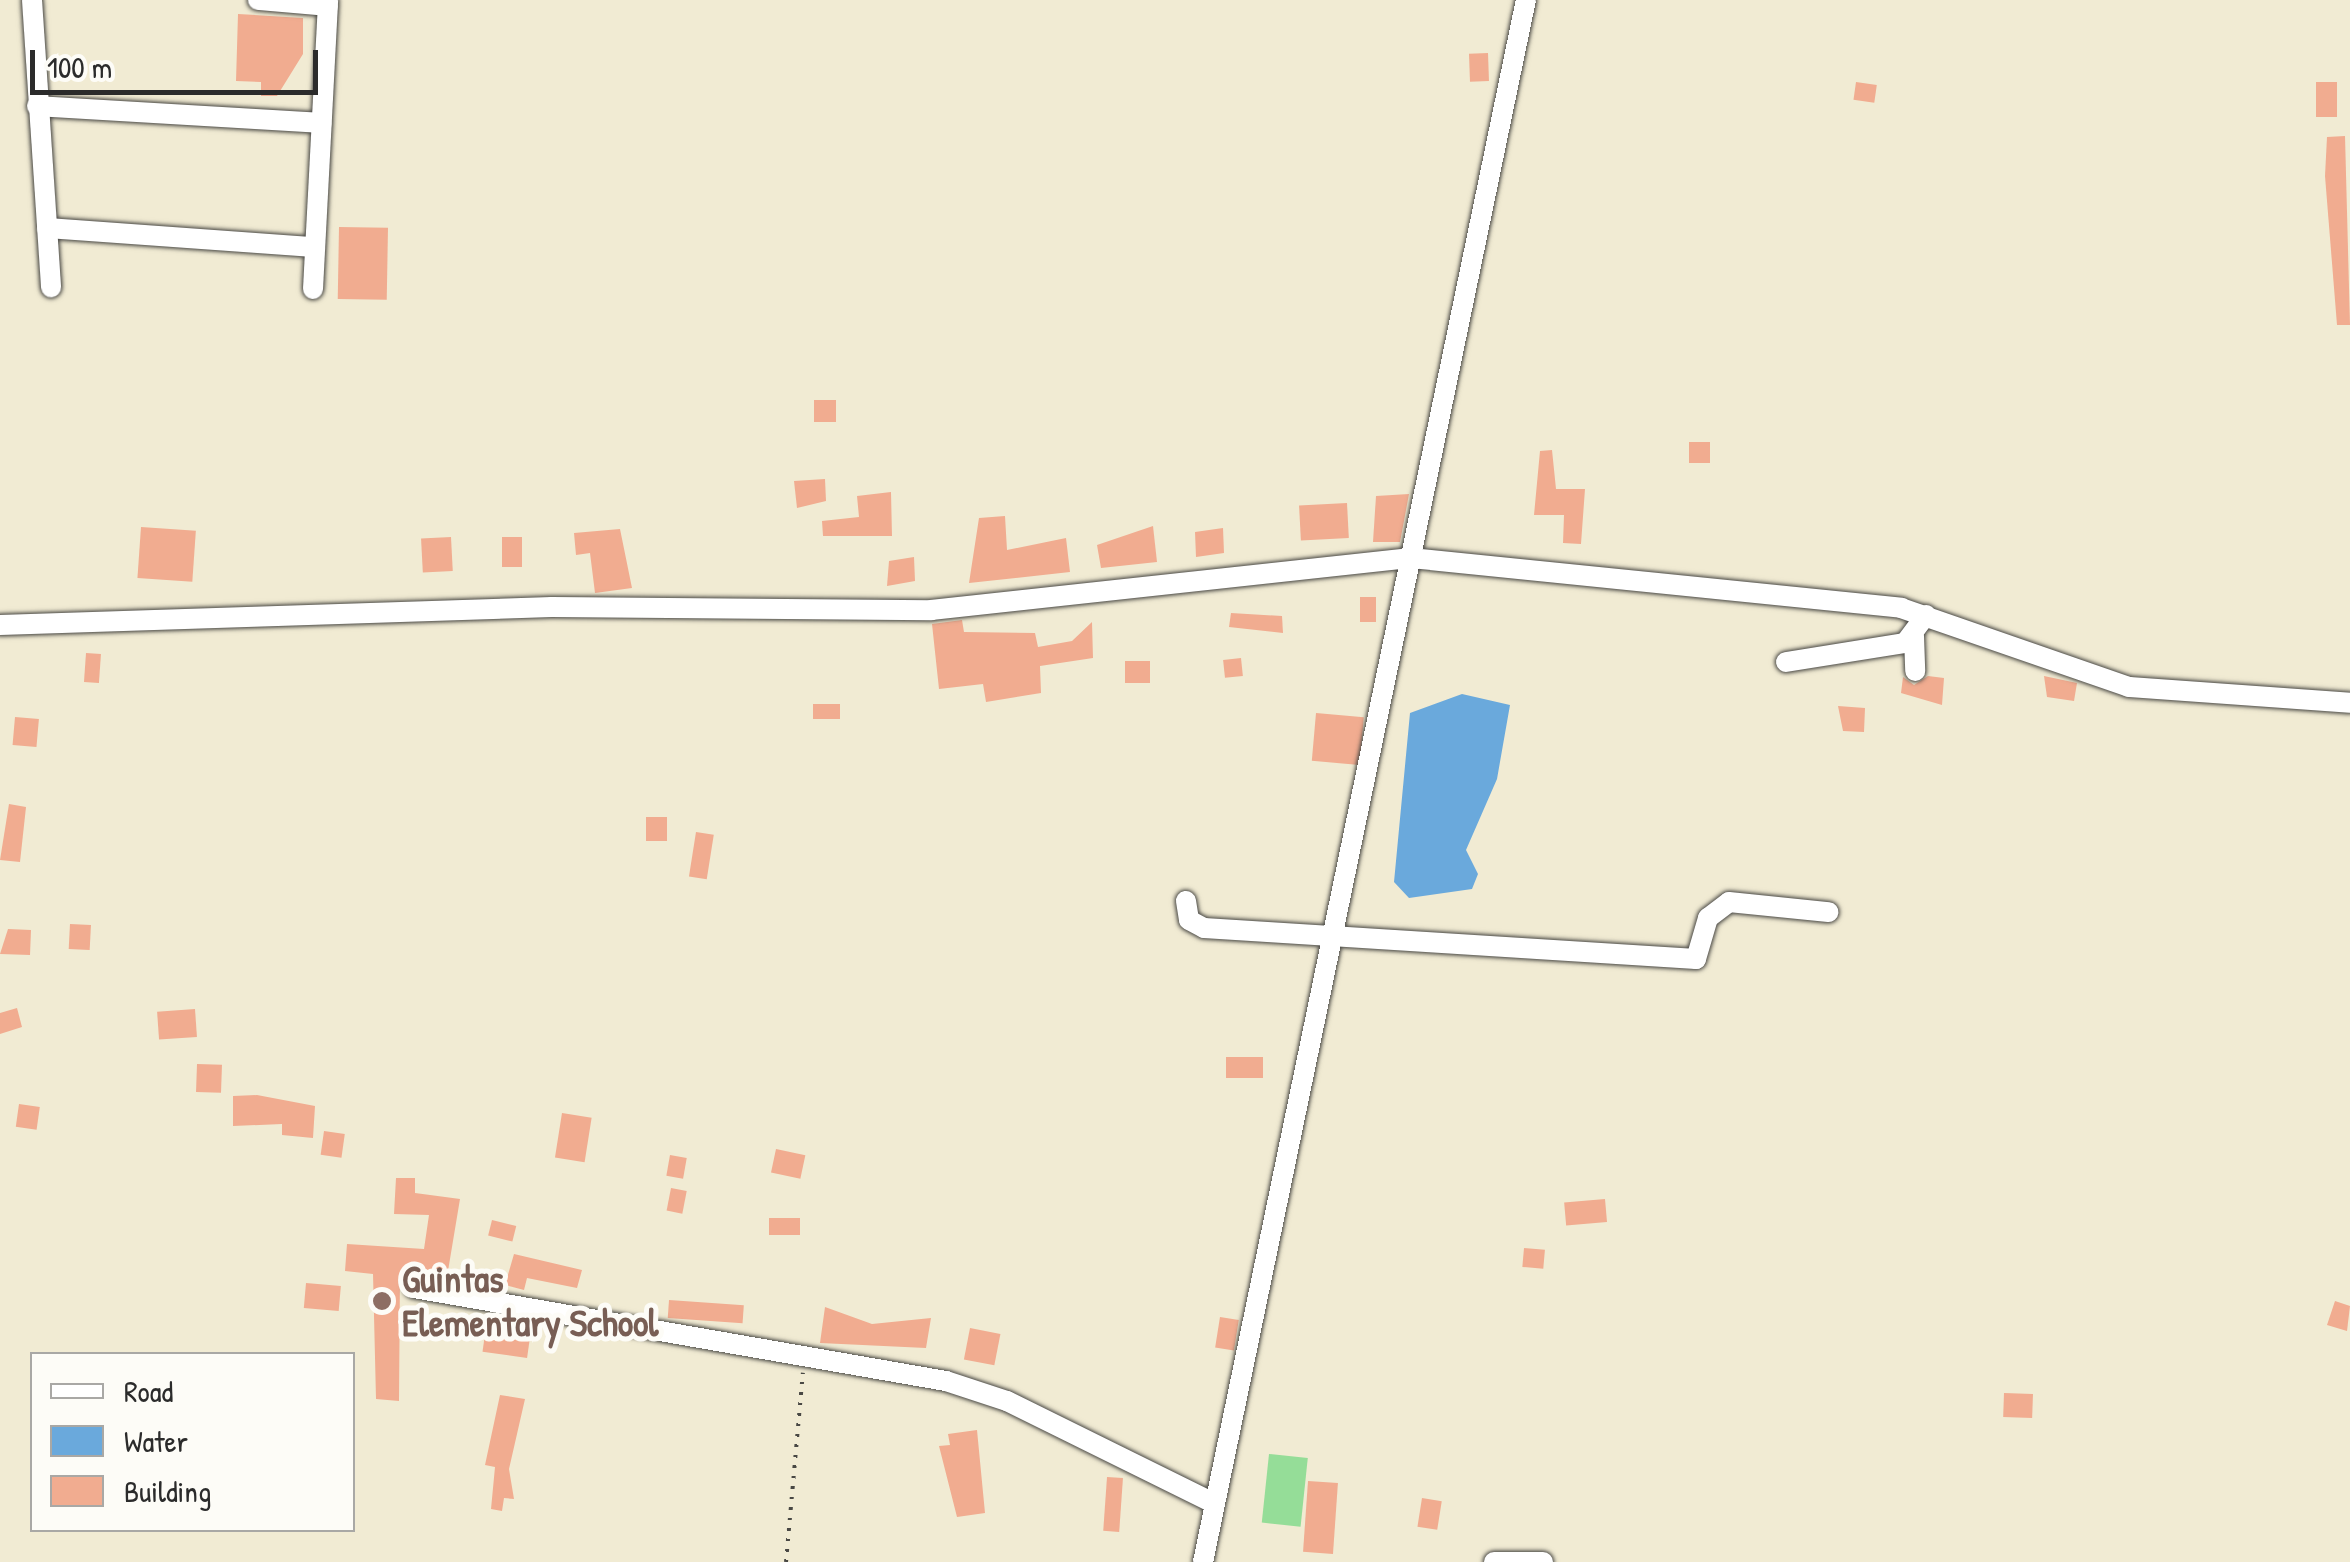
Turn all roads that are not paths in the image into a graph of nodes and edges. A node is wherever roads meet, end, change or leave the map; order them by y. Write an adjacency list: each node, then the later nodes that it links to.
1 (32, 0): 5 (street)
2 (258, 0): 4 (street)
3 (1526, 0): 11 (street)
4 (328, 3): 6 (street)
5 (37, 106): 6 (street); 7 (street)
6 (321, 123): 8 (street)
7 (47, 228): 8 (street); 9 (street)
8 (314, 248): 10 (street)
9 (51, 287)
10 (312, 289)
11 (1410, 558): 12 (street); 13 (street); 20 (street)
12 (1926, 615): 14 (street); 17 (street)
13 (0, 625)
14 (1914, 636): 15 (street); 16 (street)
15 (1786, 662)
16 (1915, 671)
17 (2350, 703)
18 (1186, 901): 20 (street)
19 (1828, 912): 20 (street)
20 (1332, 934): 22 (street)
21 (414, 1288): 22 (street)
22 (1214, 1504): 23 (street)
23 (1203, 1562)
24 (1494, 1562): 25 (street)
25 (1543, 1562)

